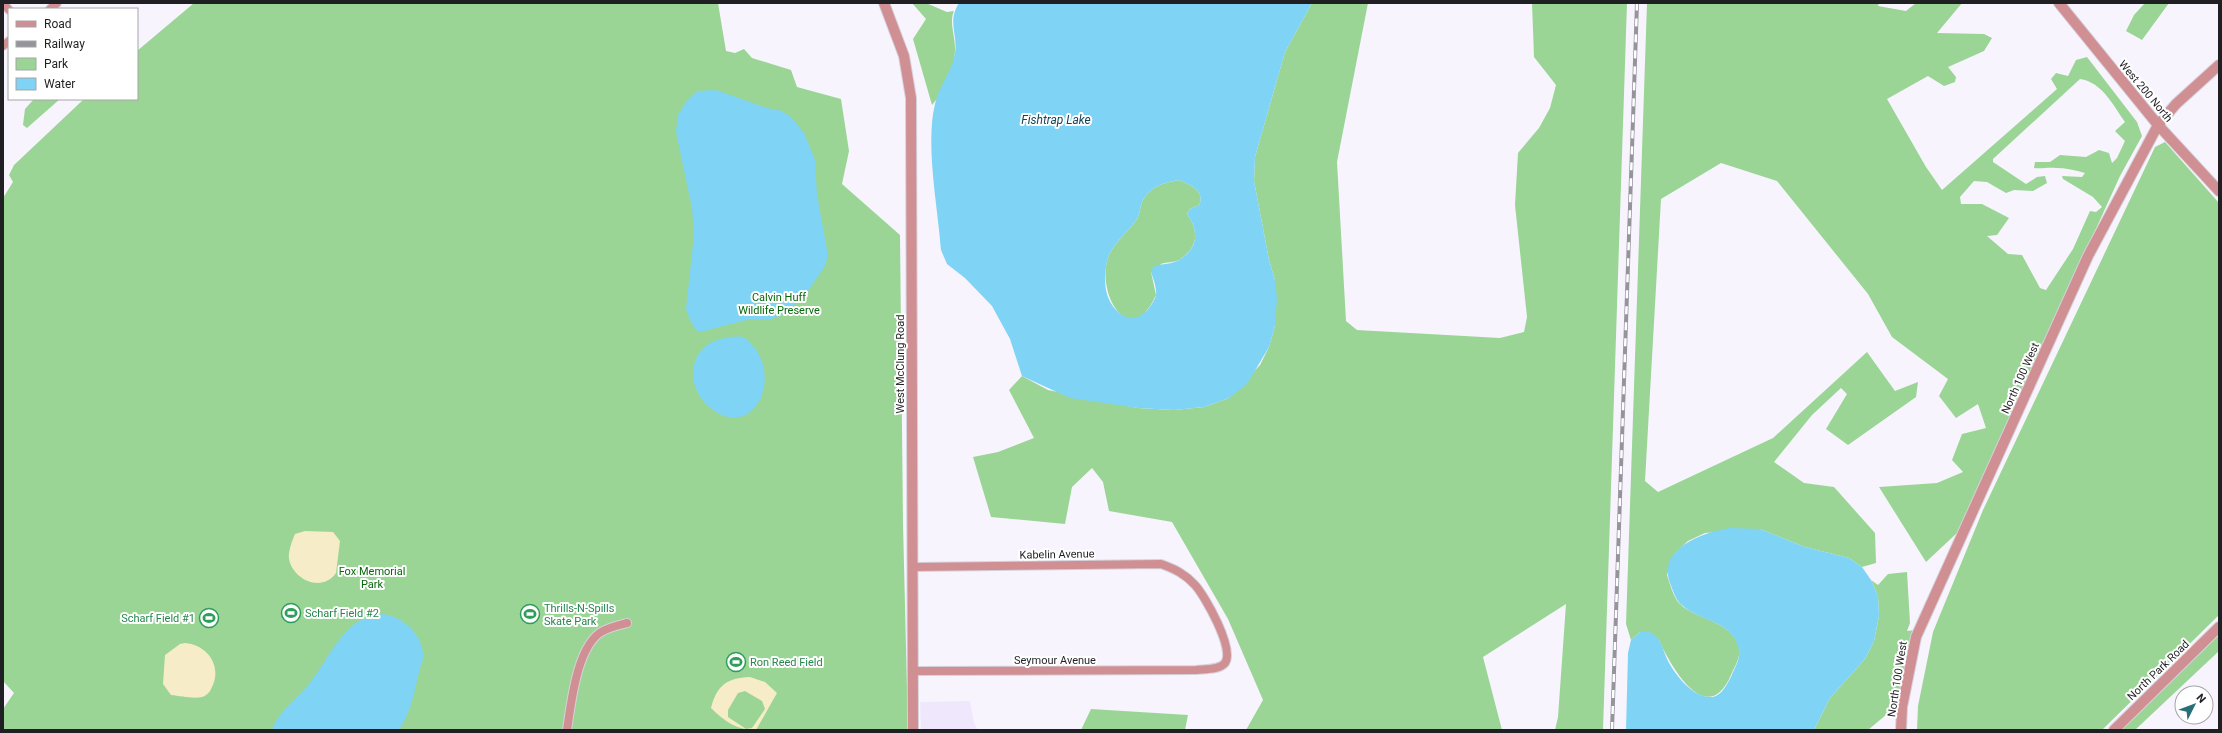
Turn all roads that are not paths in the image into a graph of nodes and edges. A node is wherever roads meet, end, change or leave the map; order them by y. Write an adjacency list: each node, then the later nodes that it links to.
1 (884, 3): 6 (street, West McClung Road)
2 (2059, 3): 4 (street, West 200 North)
3 (2219, 65): 4 (street, North 100 West)
4 (2158, 125): 5 (street, West 200 North); 13 (street, North 100 West)
5 (2219, 191)
6 (913, 567): 9 (street, Kabelin Avenue); 10 (street, West McClung Road)
7 (627, 623): 11 (street)
8 (2219, 627): 14 (street, North Park Road)
9 (1196, 670): 10 (street, Seymour Avenue)
10 (914, 671): 12 (street, West McClung Road)
11 (567, 730)
12 (913, 730)
13 (1901, 730)
14 (2114, 730)

